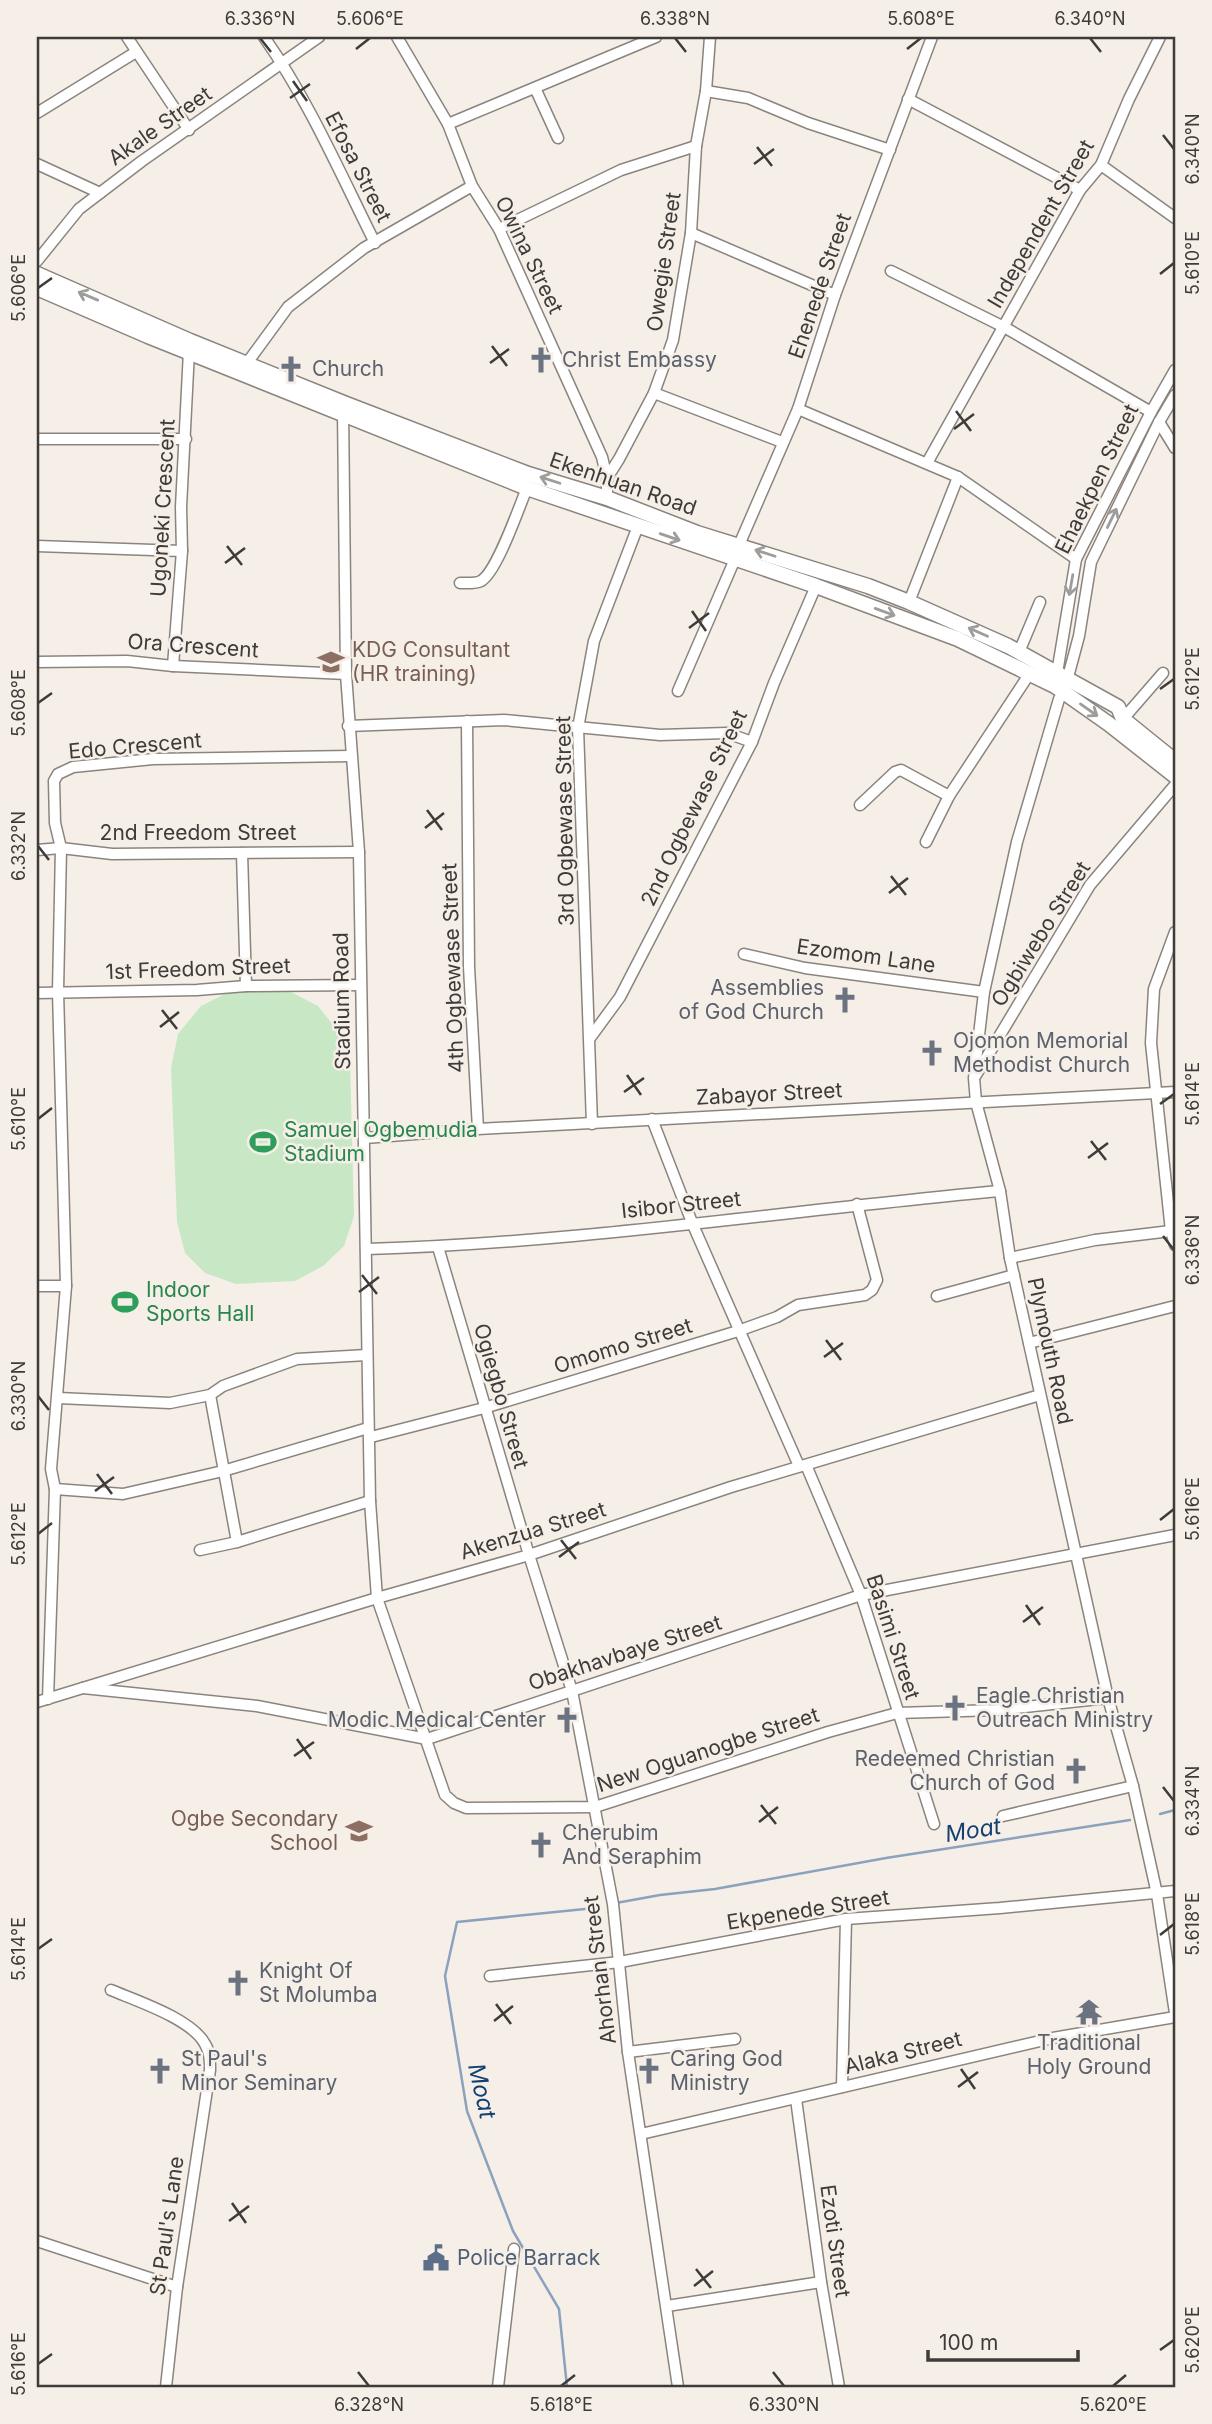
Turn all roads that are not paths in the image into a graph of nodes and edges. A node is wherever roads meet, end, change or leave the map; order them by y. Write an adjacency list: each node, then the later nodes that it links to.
1 (127, 37): 9 (street)
2 (264, 37): 10 (street, Efosa Street)
3 (319, 37): 10 (street, Akale Street)
4 (397, 37): 15 (street, Owina Street)
5 (656, 37): 11 (street)
6 (710, 37): 12 (street, Owegie Street)
7 (1160, 37): 21 (street, Independent Street)
8 (927, 39): 13 (street, Ehenede Street)
9 (136, 52): 14 (street); 16 (street)
10 (283, 63): 16 (street, Akale Street); 28 (street, Efosa Street)
11 (534, 88): 15 (street); 17 (street)
12 (706, 91): 18 (street, Owegie Street); 19 (street)
13 (908, 99): 19 (street, Ehenede Street); 23 (street)
14 (37, 113)
15 (447, 124): 22 (street, Owina Street)
16 (189, 130): 24 (street, Akale Street)
17 (558, 138)
18 (696, 146): 26 (street); 27 (street, Owegie Street)
19 (890, 150): 33 (street, Ehenede Street)
20 (37, 164): 24 (street)
21 (1101, 165): 23 (street, Independent Street); 25 (street)
22 (472, 186): 26 (street, Owina Street); 28 (street, Efosa Street)
23 (1080, 190): 34 (street, Independent Street)
24 (100, 193): 29 (street, Akale Street)
25 (1175, 218)
26 (499, 229): 50 (street, Owina Street)
27 (691, 233): 33 (street); 38 (street, Owegie Street)
28 (375, 243): 36 (street, Efosa Street)
29 (37, 261)
30 (891, 271): 34 (street)
31 (37, 274): 36 (main road, Ekenhuan Road, one-way to 31)
32 (37, 288): 35 (main road, Ekenhuan Road)
33 (835, 295): 41 (street, Ehenede Street)
34 (1004, 327): 42 (street); 48 (street, Independent Street)
35 (189, 351): 40 (main road, Ekenhuan Road); 45 (street, Ugoneki Crescent)
36 (247, 363): 40 (main road, Ekenhuan Road)
37 (1175, 370): 42 (street, Ehaekpen Street)
38 (654, 393): 46 (street); 50 (street, Owegie Street)
39 (1175, 395): 43 (street, Ehaekpen Street)
40 (343, 408): 51 (main road, Ekenhuan Road); 52 (main road, Ekenhuan Road, one-way to 40); 67 (street, Stadium Road)
41 (798, 409): 46 (street, Ehenede Street); 48 (street)
42 (1150, 412): 57 (street, Ehaekpen Street)
43 (1159, 422): 47 (street); 68 (street, Ehaekpen Street, one-way to 43)
44 (37, 439): 45 (street)
45 (186, 439): 55 (street, Ugoneki Crescent)
46 (782, 442): 56 (street, Ehenede Street)
47 (1175, 448)
48 (928, 463): 49 (street)
49 (958, 477): 57 (street); 60 (street)
50 (607, 478): 52 (street, Owina Street)
51 (527, 488): 53 (main road, Ekenhuan Road); 58 (street)
52 (607, 498): 56 (main road, Ekenhuan Road)
53 (638, 526): 56 (main road, Ekenhuan Road, one-way to 56); 73 (street, 3rd Ogbewase Street)
54 (37, 546): 55 (street)
55 (182, 551): 64 (street, Ugoneki Crescent)
56 (737, 552): 59 (main road, Ekenhuan Road); 60 (main road, Ekenhuan Road, one-way to 56); 69 (street, Ehenede Street)
57 (1076, 559): 68 (street, Ehaekpen Street, one-way to 68)
58 (460, 583)
59 (816, 586): 65 (main road, Ekenhuan Road, one-way to 65); 74 (street, 2nd Ogbewase Street)
60 (909, 602): 62 (main road, Ekenhuan Road, one-way to 60)
61 (1040, 602): 62 (street)
62 (1019, 652): 68 (main road, Ekenhuan Road)
63 (37, 662): 64 (street, Ora Crescent)
64 (173, 666): 67 (street, Ora Crescent)
65 (1030, 673): 68 (main road, Ekenhuan Road); 79 (street)
66 (1163, 673): 70 (street)
67 (346, 674): 72 (street, Stadium Road)
68 (1060, 686): 70 (main road, Ekenhuan Road); 77 (main road, Ekenhuan Road, one-way to 77); 91 (street, Plymouth Road)
69 (678, 691)
70 (1123, 719): 76 (main road, Ekenhuan Road)
71 (467, 721): 72 (street); 73 (street); 100 (street, 4th Ogbewase Street)
72 (348, 726): 75 (street, Stadium Road)
73 (579, 728): 74 (street); 93 (street, 3rd Ogbewase Street)
74 (752, 742): 93 (street, 2nd Ogbewase Street)
75 (351, 755): 82 (street, Edo Crescent); 84 (street, Stadium Road)
76 (1175, 761)
77 (1175, 776)
78 (1175, 785): 94 (street, Ogbiwebo Street)
79 (949, 796): 80 (street); 81 (street)
80 (860, 805)
81 (926, 842)
82 (61, 848): 83 (street, 2nd Freedom Street); 85 (street, 2nd Freedom Street); 90 (street, Edo Crescent)
83 (37, 850)
84 (359, 852): 85 (street, 2nd Freedom Street); 88 (street, Stadium Road)
85 (242, 853): 89 (street)
86 (1175, 932): 96 (street)
87 (744, 954): 91 (street, Ezomom Lane)
88 (360, 985): 89 (street, 1st Freedom Street); 101 (street, Stadium Road)
89 (246, 986): 90 (street, 1st Freedom Street)
90 (58, 991): 92 (street, 1st Freedom Street); 112 (street, Edo Crescent)
91 (984, 992): 94 (street, Plymouth Road)
92 (37, 993)
93 (590, 1038): 99 (street, 3rd Ogbewase Street)
94 (975, 1078): 97 (street, Plymouth Road)
95 (1175, 1092): 96 (street, Zabayor Street)
96 (1155, 1093): 97 (street, Zabayor Street); 105 (street)
97 (976, 1101): 98 (street, Zabayor Street); 102 (street, Plymouth Road)
98 (652, 1119): 99 (street, Zabayor Street); 104 (street, Basimi Street)
99 (592, 1124): 100 (street, Zabayor Street)
100 (478, 1129): 101 (street, Zabayor Street)
101 (365, 1138): 108 (street, Stadium Road)
102 (1000, 1191): 103 (street, Isibor Street); 109 (street, Plymouth Road)
103 (857, 1204): 104 (street, Isibor Street); 115 (street, Omomo Street)
104 (693, 1225): 107 (street, Isibor Street); 115 (street, Basimi Street)
105 (1171, 1231): 106 (street); 109 (street)
106 (1175, 1245)
107 (438, 1247): 108 (street, Isibor Street); 121 (street, Ogiegbo Street)
108 (367, 1249): 117 (street, Stadium Road)
109 (1010, 1258): 110 (street, Plymouth Road)
110 (1014, 1275): 113 (street); 116 (street, Plymouth Road)
111 (37, 1286): 112 (street)
112 (66, 1286): 120 (street, Edo Crescent)
113 (937, 1296)
114 (1175, 1306): 116 (street)
115 (738, 1331): 121 (street, Omomo Street); 123 (street, Basimi Street)
116 (1029, 1343): 119 (street, Plymouth Road)
117 (367, 1355): 118 (street); 122 (street, Stadium Road)
118 (210, 1395): 120 (street); 126 (street)
119 (1040, 1395): 123 (street, Akenzua Street); 133 (street, Plymouth Road)
120 (58, 1398): 125 (street, Edo Crescent)
121 (485, 1408): 122 (street, Omomo Street); 132 (street, Ogiegbo Street)
122 (369, 1432): 126 (street, Omomo Street); 128 (street, Stadium Road)
123 (802, 1466): 132 (street, Akenzua Street); 134 (street, Basimi Street)
124 (37, 1467): 125 (street)
125 (51, 1469): 127 (street, Edo Crescent)
126 (223, 1471): 127 (street, Omomo Street); 130 (street)
127 (55, 1489): 139 (street, Edo Crescent)
128 (370, 1501): 130 (street); 135 (street, Stadium Road)
129 (1175, 1535): 133 (street, Obakhavbaye Street)
130 (237, 1542): 131 (street)
131 (200, 1550)
132 (528, 1555): 135 (street, Akenzua Street); 137 (street, Ahorhan Street)
133 (1077, 1555): 134 (street, Obakhavbaye Street); 138 (street, Plymouth Road)
134 (860, 1595): 137 (street, Obakhavbaye Street); 141 (street, Basimi Street)
135 (377, 1598): 136 (street, Akenzua Street); 142 (street, New Oguanogbe Street)
136 (83, 1688): 139 (street, Akenzua Street); 142 (street, Obakhavbaye Street)
137 (572, 1691): 142 (street, Obakhavbaye Street); 144 (street, Ahorhan Street)
138 (1108, 1698): 141 (street, New Oguanogbe Street); 143 (street, Plymouth Road)
139 (48, 1699): 140 (street, Akenzua Street)
140 (37, 1702)
141 (897, 1713): 144 (street, New Oguanogbe Street); 146 (street, Basimi Street)
142 (427, 1739): 144 (street, New Oguanogbe Street)
143 (1133, 1786): 145 (street); 148 (street, Plymouth Road)
144 (596, 1807): 150 (street, Ahorhan Street)
145 (1003, 1816)
146 (934, 1824)
147 (1175, 1891): 148 (street, Ekpenede Street)
148 (1157, 1895): 149 (street, Ekpenede Street); 153 (street, Plymouth Road)
149 (846, 1919): 150 (street, Ekpenede Street); 156 (street)
150 (620, 1962): 151 (street, Ekpenede Street); 155 (street, Ahorhan Street)
151 (491, 1976)
152 (111, 1990): 162 (street, St Paul's Lane)
153 (1175, 2015): 156 (street, Alaka Street)
154 (735, 2039): 155 (street)
155 (628, 2052): 158 (street, Ahorhan Street)
156 (842, 2087): 157 (street, Alaka Street)
157 (796, 2099): 158 (street, Alaka Street); 161 (street, Ezoti Street)
158 (640, 2134): 163 (street, Ahorhan Street)
159 (37, 2241): 162 (street)
160 (514, 2249): 165 (street)
161 (821, 2282): 163 (street); 167 (street, Ezoti Street)
162 (177, 2287): 164 (street, St Paul's Lane)
163 (667, 2306): 166 (street, Ahorhan Street)
164 (166, 2387)
165 (498, 2387)
166 (678, 2387)
167 (839, 2387)

